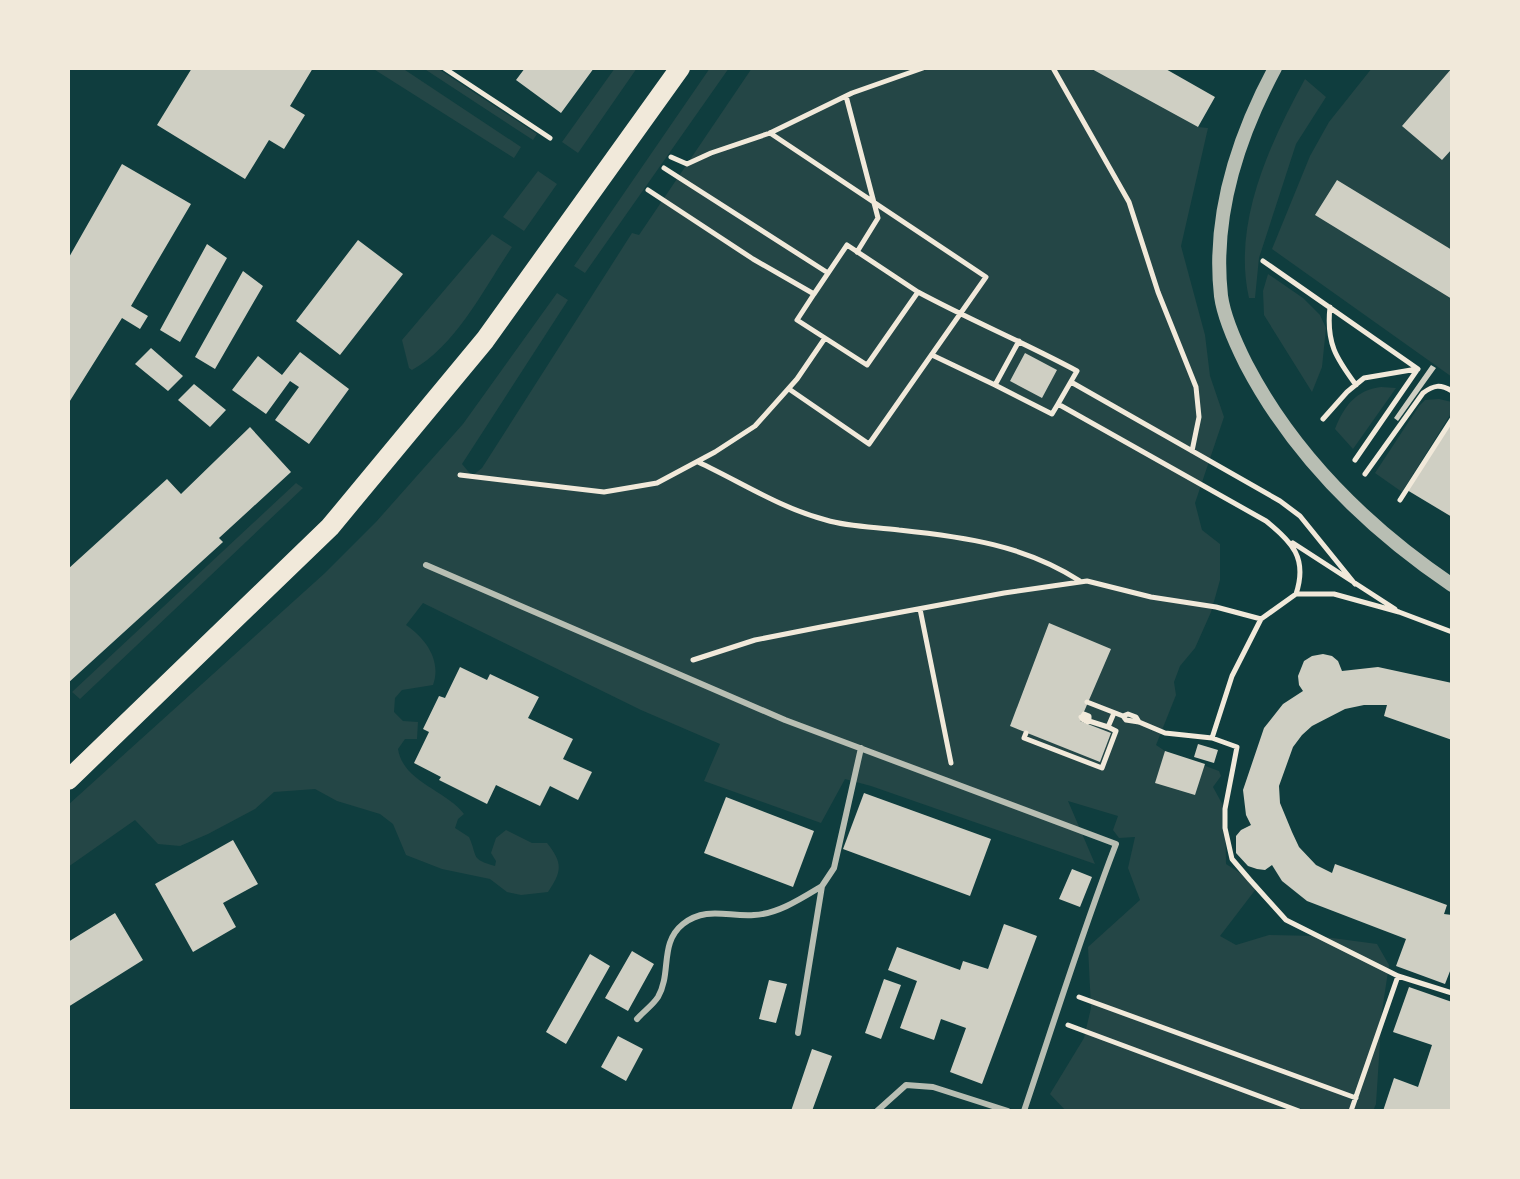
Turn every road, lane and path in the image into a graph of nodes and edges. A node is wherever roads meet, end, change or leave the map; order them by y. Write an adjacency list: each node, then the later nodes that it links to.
1 (444, 68): 8 (path)
2 (680, 68): 56 (main road)
3 (923, 68): 6 (path)
4 (1053, 68): 32 (path)
5 (1275, 68): 42 (street)
6 (846, 96): 7 (path); 12 (path)
7 (770, 133): 9 (path); 12 (path)
8 (550, 138)
9 (671, 157)
10 (664, 168): 15 (path)
11 (648, 190): 17 (path)
12 (874, 203): 13 (path); 19 (path)
13 (857, 252): 15 (path); 16 (path)
14 (1263, 261): 18 (path)
15 (828, 273): 17 (path)
16 (918, 292): 19 (path); 20 (path)
17 (814, 294): 20 (path)
18 (1330, 307): 23 (path); 26 (path)
19 (960, 315): 21 (path); 22 (path)
20 (825, 338): 27 (path)
21 (1019, 340): 24 (path); 25 (path)
22 (932, 355): 25 (path); 27 (path)
23 (1418, 369): 26 (path); 33 (path)
24 (1071, 382): 29 (path); 32 (path)
25 (995, 385): 29 (path)
26 (1356, 385): 30 (path)
27 (789, 389): 34 (path)
28 (1452, 391): 35 (path)
29 (1058, 404): 38 (path)
30 (1323, 419)
31 (1452, 419): 37 (path)
32 (1192, 451): 41 (path)
33 (1355, 460)
34 (697, 462): 36 (path); 40 (path)
35 (1365, 474)
36 (460, 475)
37 (1400, 500)
38 (1291, 542): 41 (path); 43 (path)
39 (426, 565): 48 (lane)
40 (1081, 582): 44 (path); 46 (path)
41 (1355, 584): 45 (path)
42 (1452, 585)
43 (1296, 594): 45 (path); 46 (path)
44 (920, 609): 48 (path); 57 (path)
45 (1399, 612): 47 (path)
46 (1261, 619): 54 (path)
47 (1452, 632)
48 (661, 666): 55 (lane)
49 (1087, 702): 50 (path)
50 (1114, 713): 52 (path); 54 (path)
51 (1082, 717): 52 (path)
52 (1108, 727): 53 (path)
53 (1026, 733)
54 (1212, 738): 59 (path)
55 (861, 748): 57 (lane); 58 (lane)
56 (68, 780)
57 (955, 784): 60 (lane)
58 (822, 886): 62 (lane); 64 (lane)
59 (1398, 976): 61 (path); 65 (path)
60 (1065, 992): 63 (lane); 65 (path)
61 (1452, 993)
62 (637, 1019)
63 (1055, 1021): 68 (lane); 69 (path)
64 (798, 1033)
65 (1356, 1098): 70 (path)
66 (877, 1111): 67 (lane)
67 (1008, 1111)
68 (1024, 1111)
69 (1299, 1111)
70 (1351, 1111)

